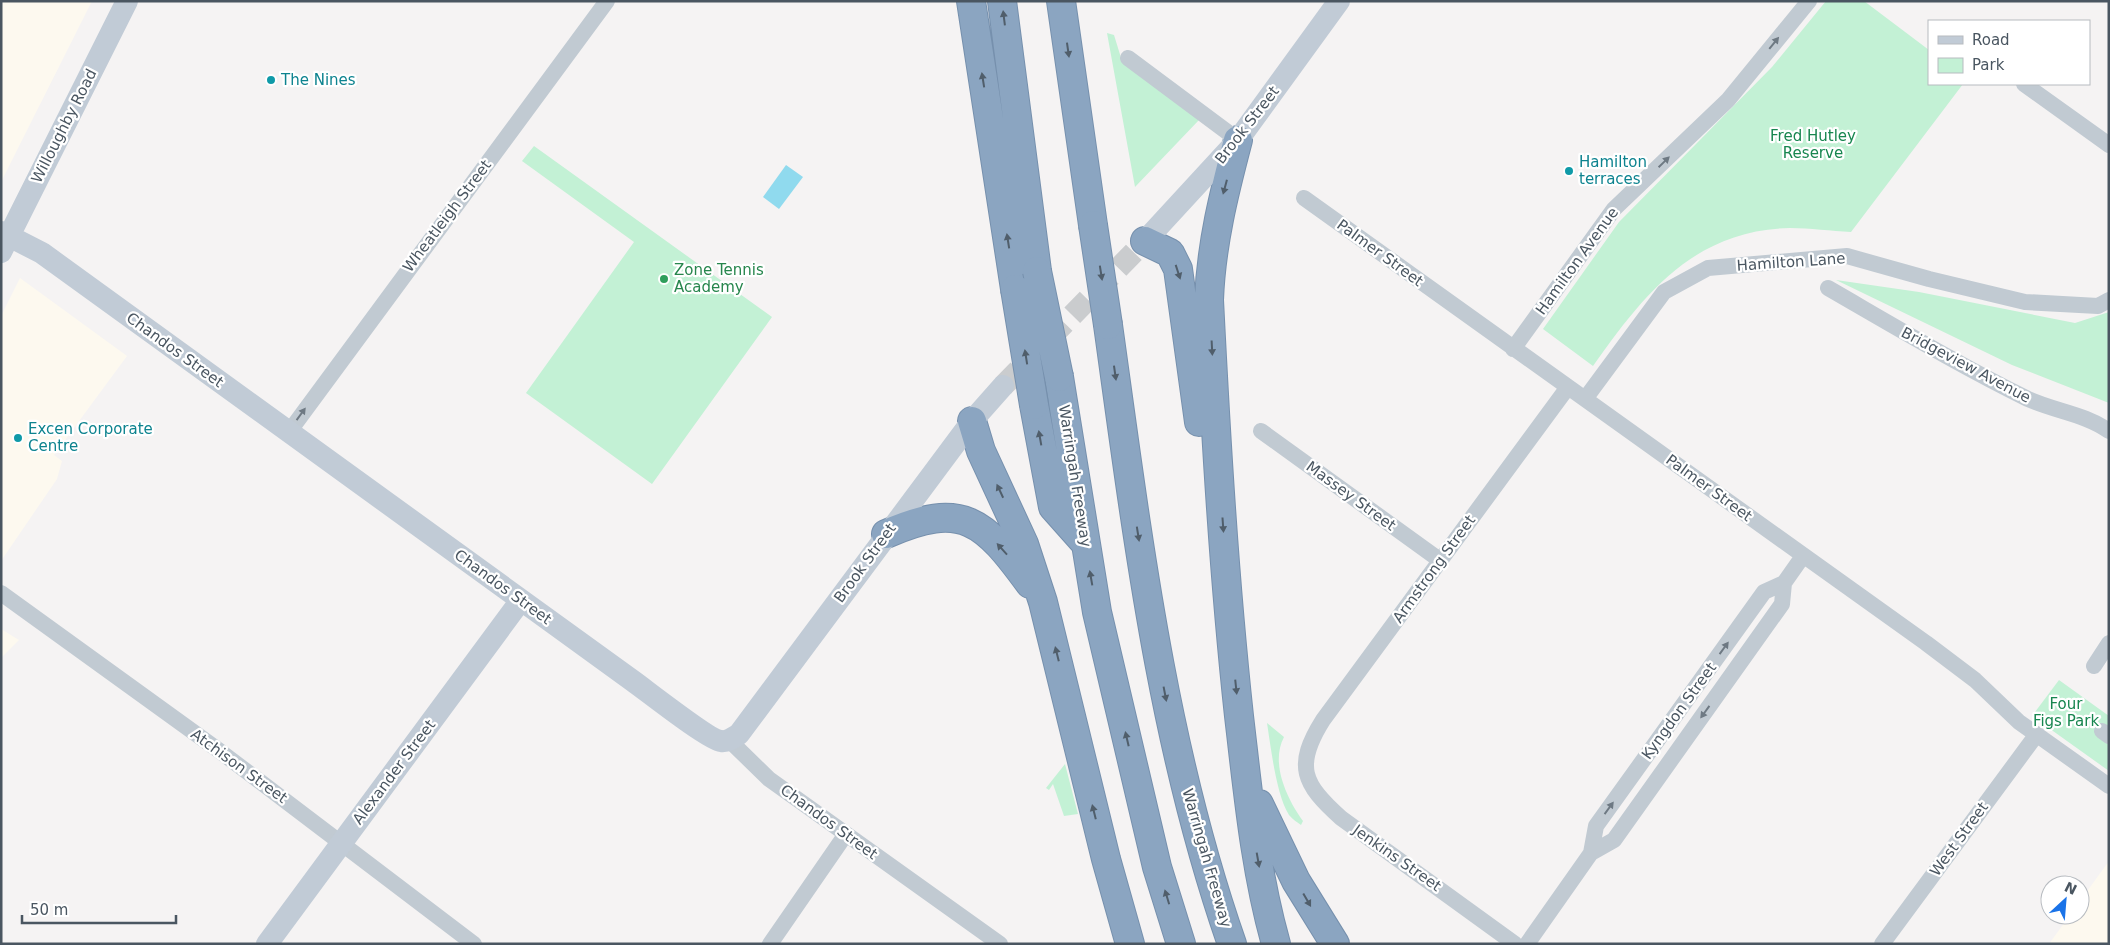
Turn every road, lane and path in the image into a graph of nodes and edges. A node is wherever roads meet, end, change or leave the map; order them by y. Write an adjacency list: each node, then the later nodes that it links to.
1 (128, 1): 13 (main road, Willoughby Road)
2 (607, 1): 24 (street, Wheatleigh Street, one-way to 2)
3 (971, 1): 27 (highway, one-way to 3, bridge)
4 (1002, 1): 27 (highway, Warringah Freeway, one-way to 4, bridge)
5 (1061, 1): 50 (highway, Warringah Freeway, one-way to 50, bridge)
6 (1339, 1): 10 (main road, Brook Street)
7 (1809, 1): 17 (street, Hamilton Avenue, one-way to 7)
8 (1128, 58): 10 (street)
9 (2025, 85): 11 (street)
10 (1238, 140): 14 (main road, Brook Street); 25 (highway, one-way to 25)
11 (2109, 145)
12 (1304, 198): 17 (street, Palmer Street)
13 (4, 240): 24 (main road, Chandos Street)
14 (1145, 241): 25 (highway, one-way to 25)
15 (1828, 288): 23 (street, Bridgeview Avenue)
16 (2109, 300): 20 (street, Hamilton Lane)
17 (1513, 349): 19 (street, Palmer Street)
18 (1004, 386): 21 (main road, Brook Street)
19 (1568, 387): 20 (street, Palmer Street); 29 (street, Armstrong Street)
20 (1585, 399): 28 (street, Palmer Street)
21 (972, 421): 26 (main road, Brook Street); 33 (highway, one-way to 21)
22 (1260, 431): 29 (street, Massey Street)
23 (2109, 431)
24 (288, 432): 32 (main road, Chandos Street)
25 (1218, 476): 38 (highway, one-way to 38)
26 (886, 534): 33 (highway, one-way to 26); 37 (main road, Brook Street)
27 (1085, 544): 49 (highway, Warringah Freeway, one-way to 27)
28 (1803, 556): 30 (street, Kyngdon Street); 36 (street, Palmer Street)
29 (1441, 561): 39 (street, Armstrong Street)
30 (1784, 583): 43 (street, Kyngdon Street, one-way to 30); 43 (street, Kyngdon Street, one-way to 43)
31 (1, 593): 42 (street, Atchison Street)
32 (521, 600): 37 (main road, Chandos Street); 42 (main road, Alexander Street)
33 (1042, 602): 48 (highway, one-way to 33)
34 (2109, 643): 35 (street)
35 (2094, 666)
36 (2037, 734): 40 (street, Palmer Street); 55 (street, West Street)
37 (729, 740): 41 (street, Chandos Street)
38 (1242, 742): 51 (highway, one-way to 51); 52 (highway, one-way to 52)
39 (1306, 754): 53 (street, Jenkins Street)
40 (2109, 786)
41 (846, 834): 46 (street); 47 (street, Chandos Street)
42 (341, 844): 44 (main road, Alexander Street); 45 (street, Atchison Street)
43 (1591, 852): 54 (street, Kyngdon Street)
44 (267, 944)
45 (474, 944)
46 (770, 944)
47 (1000, 944)
48 (1130, 944)
49 (1180, 944)
50 (1232, 944)
51 (1276, 944)
52 (1335, 944)
53 (1515, 944)
54 (1527, 944)
55 (1882, 944)

